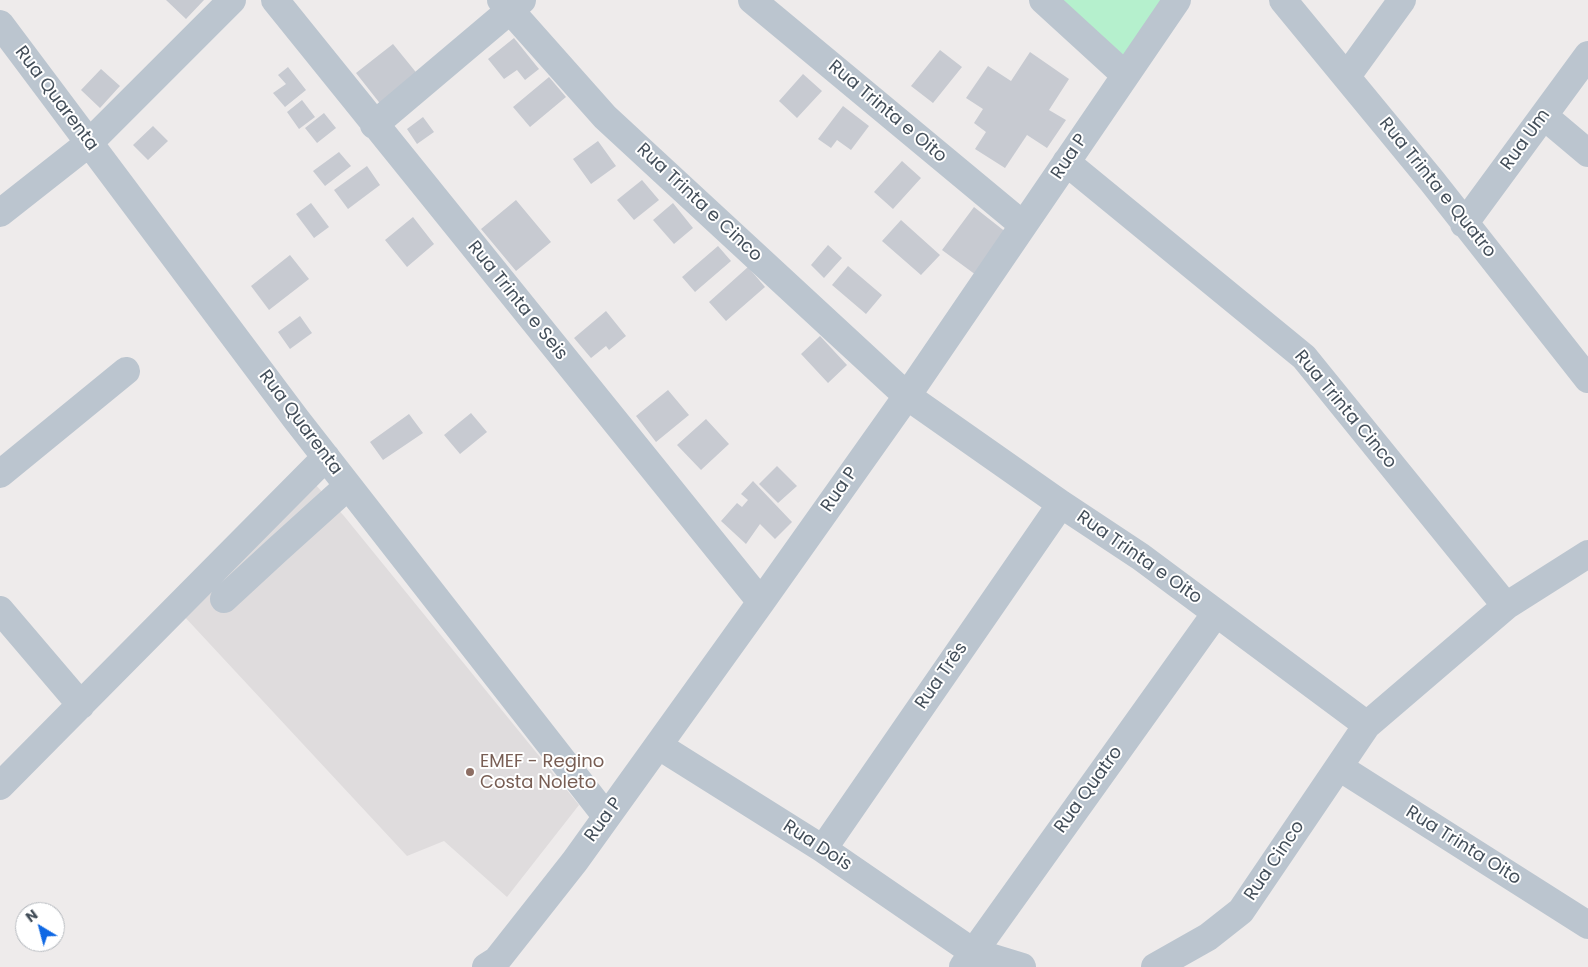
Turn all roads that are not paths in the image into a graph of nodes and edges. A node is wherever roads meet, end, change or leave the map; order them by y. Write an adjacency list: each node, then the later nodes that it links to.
1 (232, 0): 15 (street)
2 (274, 0): 14 (street, Rua Trinta e Seis)
3 (752, 0): 20 (street, Rua Trinta e Oito)
4 (1043, 0): 11 (street)
5 (1177, 0): 11 (street, Rua P)
6 (1283, 0): 12 (street, Rua Trinta e Quatro)
7 (1402, 0): 12 (street)
8 (511, 4): 14 (street); 23 (street, Rua Trinta e Cinco)
9 (0, 24): 15 (street, Rua Quarenta)
10 (1588, 56): 13 (street, Rua Um)
11 (1125, 75): 17 (street, Rua P)
12 (1347, 76): 19 (street, Rua Trinta e Quatro)
13 (1544, 116): 16 (street); 19 (street, Rua Um)
14 (374, 125): 30 (street, Rua Trinta e Seis)
15 (89, 143): 18 (street); 24 (street, Rua Quarenta)
16 (1588, 153)
17 (1066, 162): 20 (street, Rua P); 31 (street, Rua Trinta Cinco)
18 (0, 213)
19 (1464, 224): 22 (street, Rua Trinta e Quatro)
20 (1023, 225): 23 (street, Rua P)
21 (126, 371): 25 (street)
22 (1588, 379)
23 (906, 396): 27 (street, Rua Trinta e Oito); 30 (street, Rua P)
24 (326, 457): 26 (street, Rua Quarenta); 34 (street)
25 (0, 474)
26 (348, 486): 29 (street); 39 (street, Rua Quarenta)
27 (1061, 504): 33 (street, Rua Trinta e Oito); 40 (street, Rua Três)
28 (1588, 554): 31 (street, Rua Cinco)
29 (224, 599)
30 (761, 602): 36 (street, Rua P)
31 (1506, 606): 35 (street, Rua Cinco)
32 (0, 610): 34 (street)
33 (1216, 614): 35 (street, Rua Trinta e Oito); 42 (street, Rua Quatro)
34 (81, 705): 38 (street)
35 (1367, 725): 37 (street, Rua Cinco)
36 (659, 746): 39 (street, Rua P); 40 (street, Rua Dois)
37 (1339, 767): 41 (street, Rua Trinta Oito); 45 (street, Rua Cinco)
38 (0, 786)
39 (606, 816): 43 (street, Rua P)
40 (823, 849): 42 (street, Rua Dois)
41 (1588, 925)
42 (968, 959): 44 (street)
43 (492, 965)
44 (1022, 967)
45 (1155, 967)

